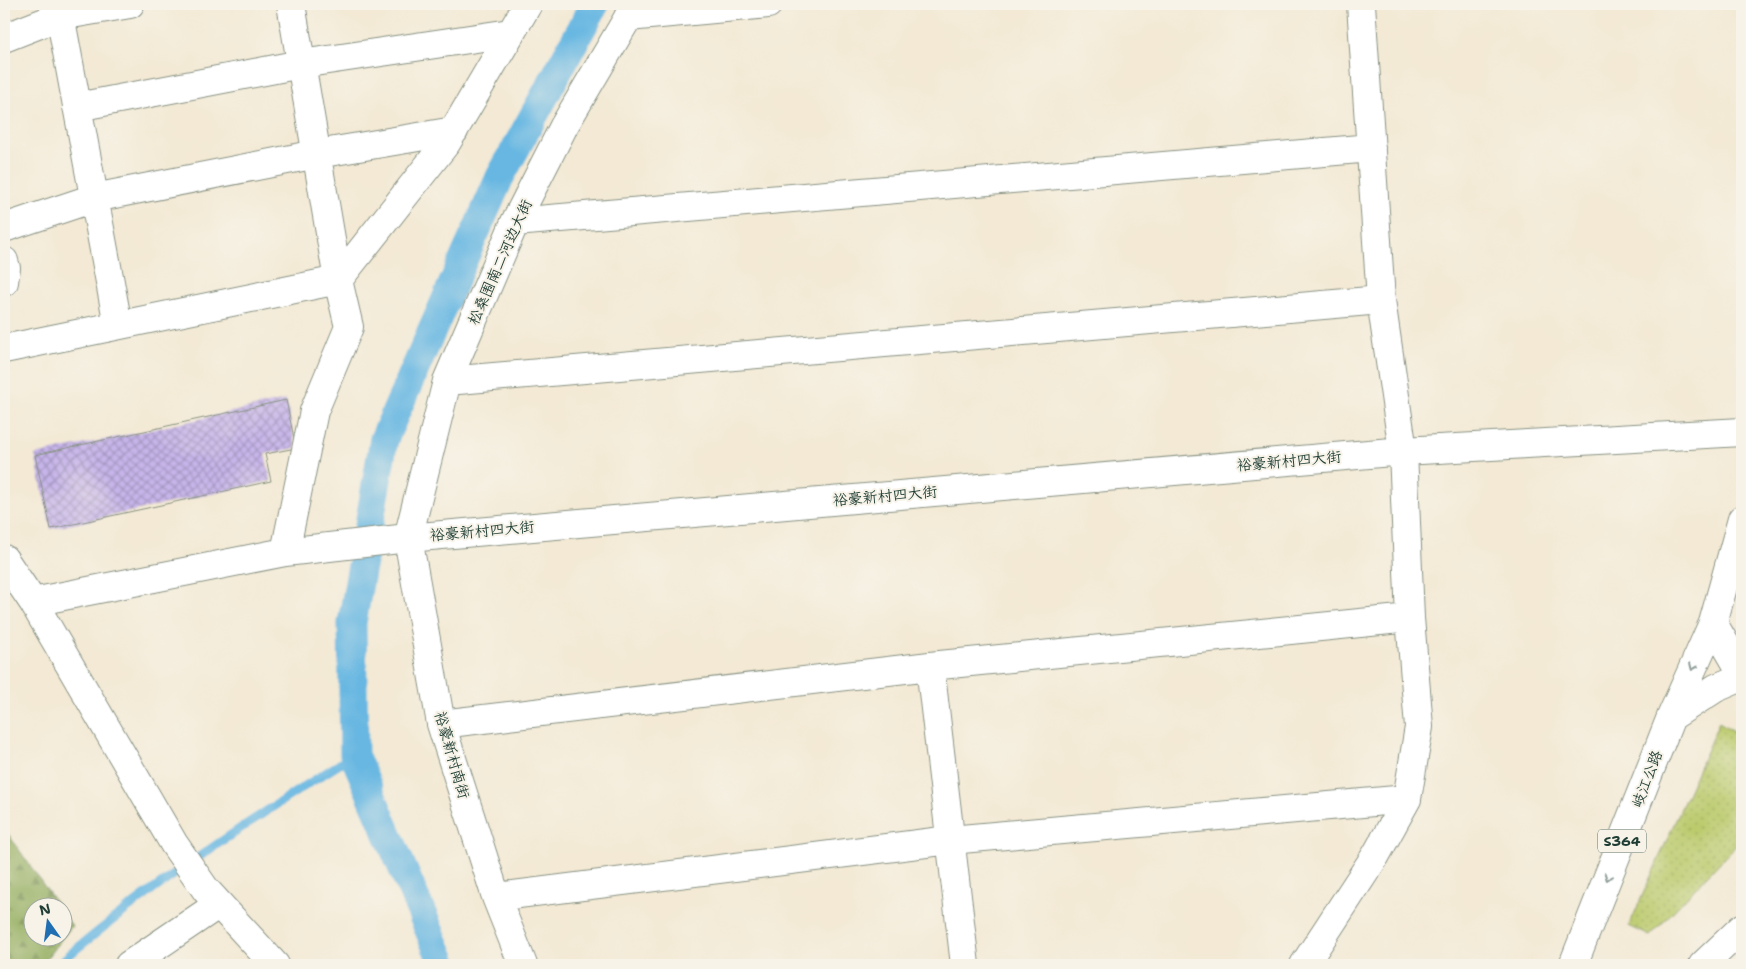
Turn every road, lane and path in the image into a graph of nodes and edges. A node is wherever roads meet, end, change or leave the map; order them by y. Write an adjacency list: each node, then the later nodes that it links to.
1 (130, 4): 6 (street)
2 (291, 4): 10 (street)
3 (528, 4): 8 (street)
4 (768, 4): 7 (street)
5 (1361, 4): 13 (street)
6 (59, 10): 9 (street); 11 (street)
7 (632, 10): 16 (street, 松桑围南二河边大街)
8 (510, 33): 10 (street); 12 (street)
9 (4, 38)
10 (301, 64): 11 (street); 14 (street)
11 (77, 107): 15 (street)
12 (454, 131): 14 (street); 19 (street)
13 (1371, 148): 16 (street); 21 (street)
14 (317, 154): 15 (street); 19 (street)
15 (94, 198): 17 (street); 22 (street)
16 (515, 222): 24 (street, 松桑围南二河边大街)
17 (4, 228)
18 (4, 261): 20 (street)
19 (338, 280): 22 (street); 29 (street)
20 (4, 282)
21 (1381, 300): 24 (street); 26 (street)
22 (118, 326): 23 (street)
23 (4, 349)
24 (447, 381): 28 (street, 松桑围南二河边大街)
25 (1742, 432): 26 (street, 裕豪新村四大街)
26 (1403, 451): 28 (street, 裕豪新村四大街); 32 (street)
27 (1742, 519): 33 (street, 岐江公路)
28 (408, 538): 29 (street, 裕豪新村四大街); 37 (street, 裕豪新村南街)
29 (284, 552): 31 (street, 裕豪新村四大街)
30 (4, 559): 31 (street)
31 (33, 602): 40 (street)
32 (1410, 618): 34 (street); 38 (street)
33 (1713, 623): 35 (street); 36 (street, 岐江公路, one-way to 36)
34 (930, 666): 37 (street); 39 (street)
35 (1742, 675): 36 (street)
36 (1671, 717): 48 (street, 岐江公路 / S364, one-way to 48)
37 (441, 724): 41 (street, 裕豪新村南街)
38 (1407, 799): 39 (street); 47 (street)
39 (950, 840): 41 (street); 46 (street)
40 (213, 897): 43 (street); 44 (street)
41 (496, 897): 45 (street, 裕豪新村南街)
42 (1742, 928): 49 (street)
43 (129, 965)
44 (275, 965)
45 (523, 965)
46 (965, 965)
47 (1304, 965)
48 (1573, 965)
49 (1703, 965)

